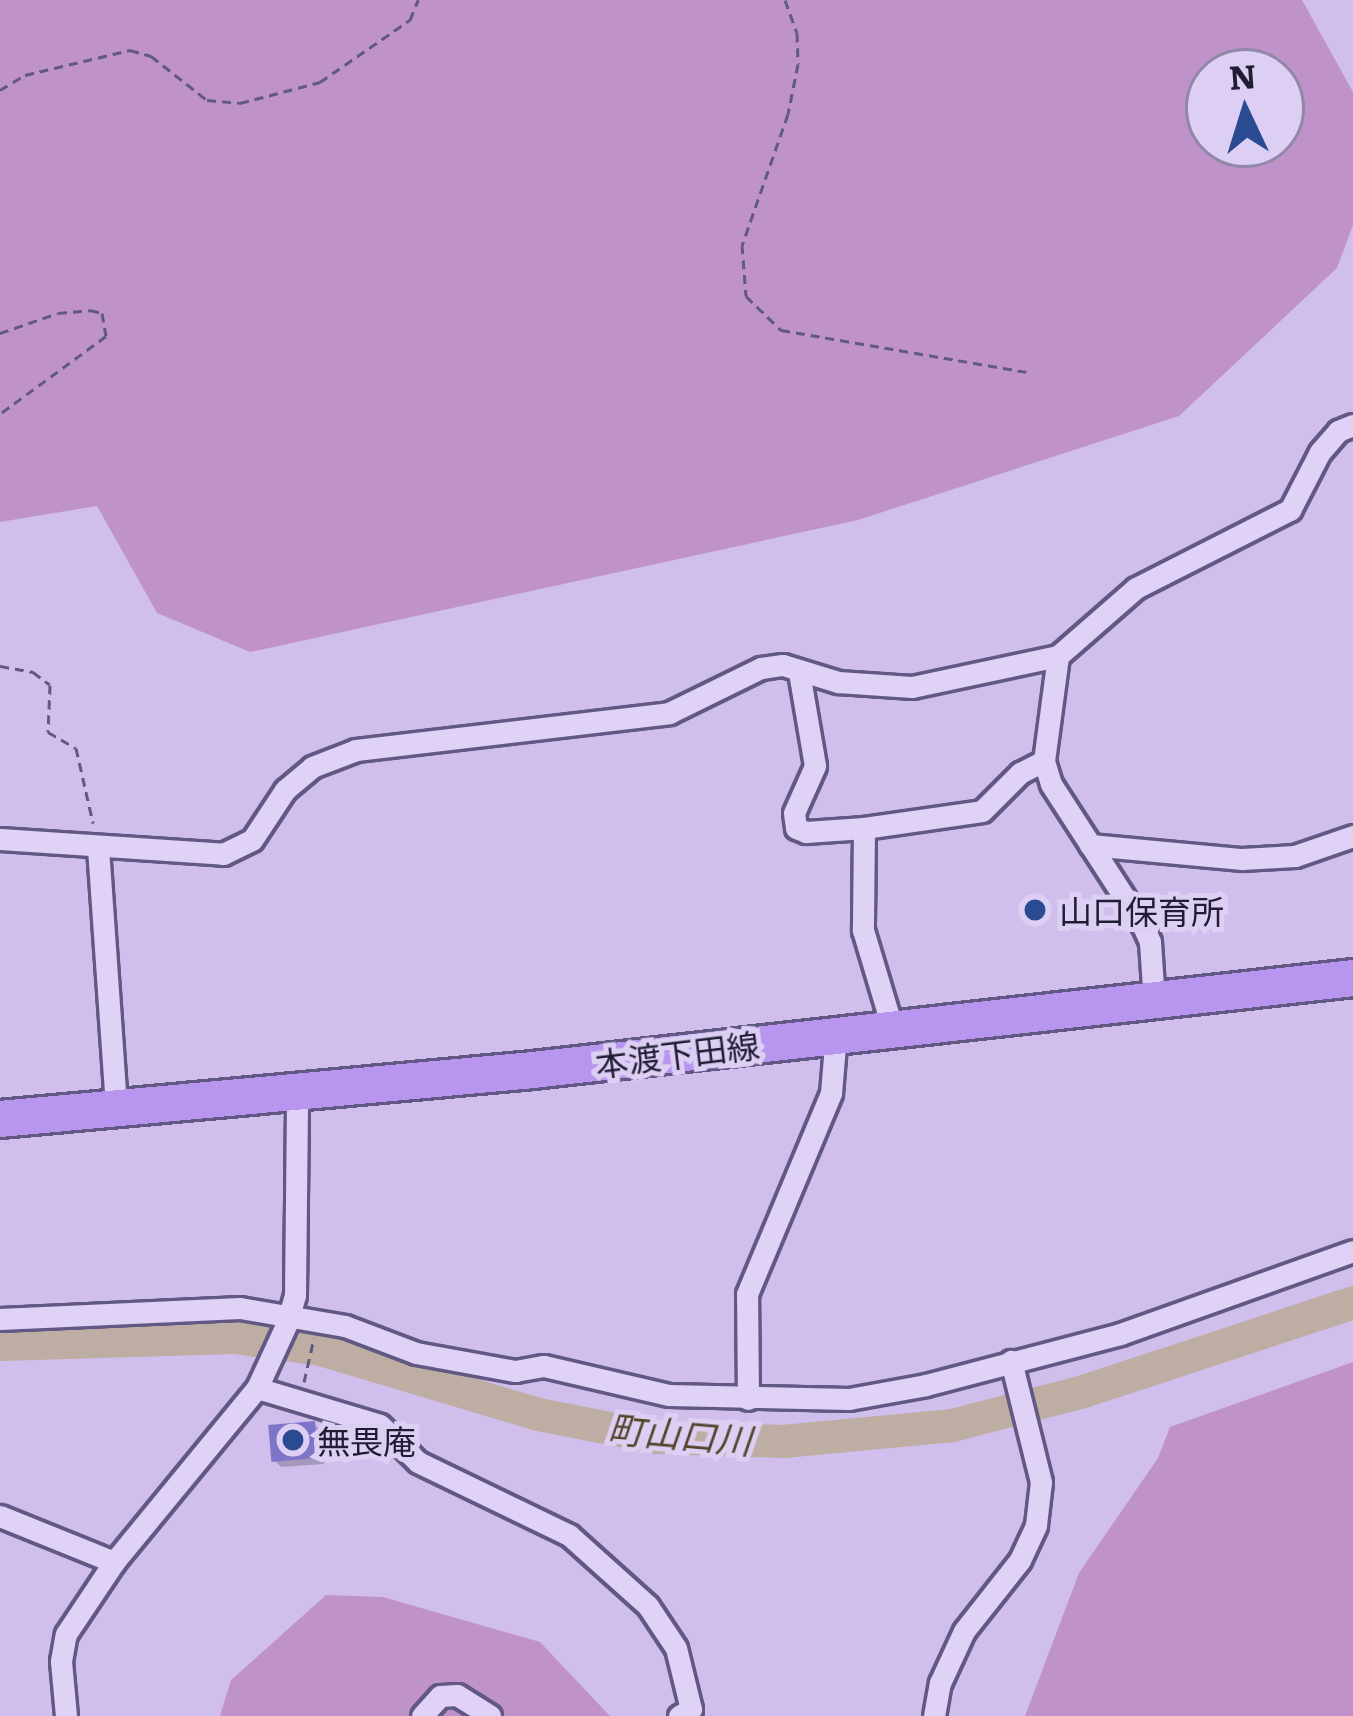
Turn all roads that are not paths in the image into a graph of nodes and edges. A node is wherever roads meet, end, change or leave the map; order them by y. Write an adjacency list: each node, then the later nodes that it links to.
1 (1353, 425): 2 (street)
2 (1058, 656): 3 (street); 4 (street)
3 (799, 672): 5 (street); 9 (street)
4 (1044, 761): 5 (street); 8 (street)
5 (864, 828): 12 (street)
6 (1353, 836): 8 (street)
7 (0, 839): 9 (street)
8 (1090, 845): 11 (street)
9 (98, 848): 15 (street)
10 (1353, 979): 11 (main road, 本渡下田線)
11 (1154, 1002): 12 (main road, 本渡下田線)
12 (893, 1030): 13 (main road, 本渡下田線)
13 (836, 1034): 14 (main road, 本渡下田線); 22 (street)
14 (297, 1089): 15 (main road, 本渡下田線); 18 (street)
15 (116, 1108): 16 (main road, 本渡下田線)
16 (0, 1119)
17 (1353, 1252): 20 (street)
18 (288, 1318): 19 (street); 21 (street); 22 (street)
19 (0, 1319)
20 (1013, 1366): 22 (street); 29 (street)
21 (257, 1388): 24 (street); 28 (street)
22 (748, 1399)
23 (0, 1516): 24 (street)
24 (114, 1562): 25 (street)
25 (66, 1716)
26 (422, 1716): 27 (street)
27 (490, 1716)
28 (679, 1716)
29 (934, 1716)

